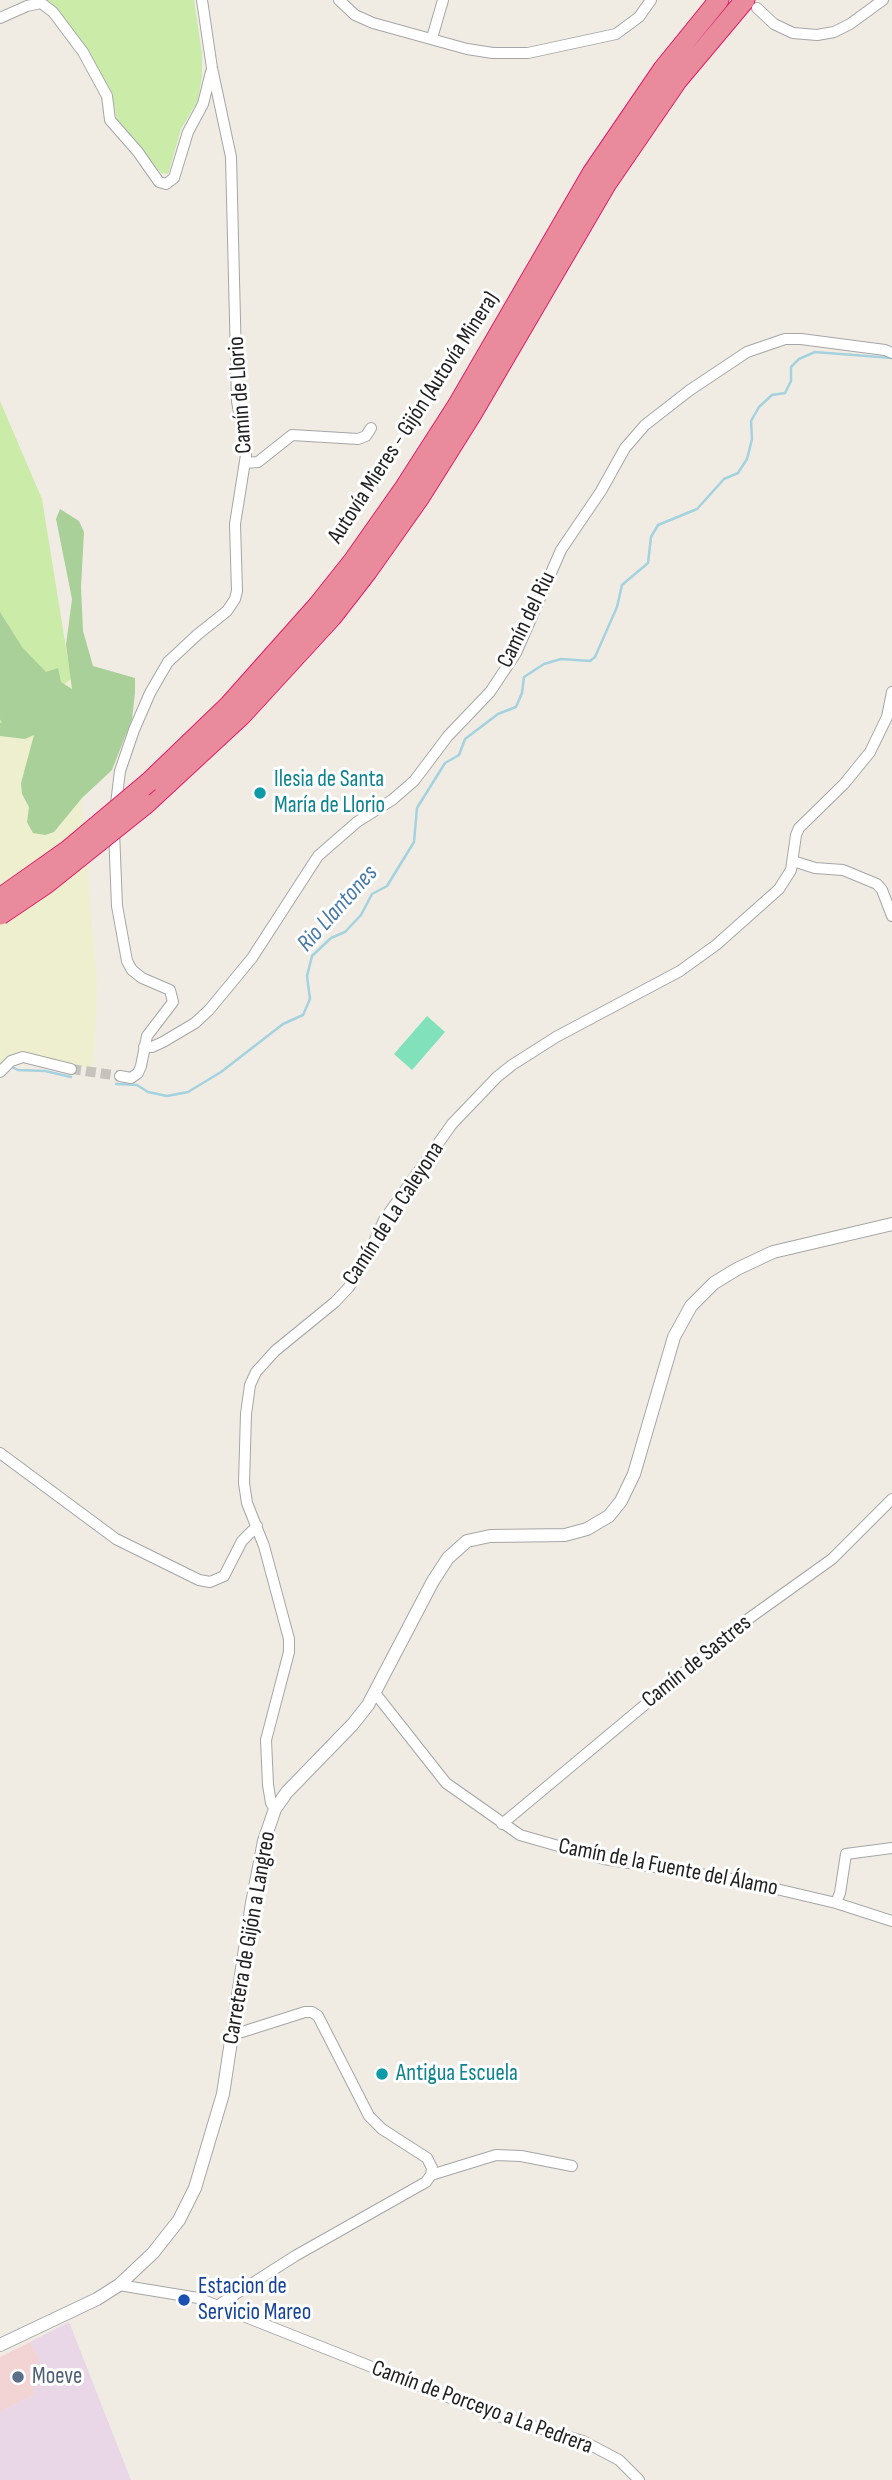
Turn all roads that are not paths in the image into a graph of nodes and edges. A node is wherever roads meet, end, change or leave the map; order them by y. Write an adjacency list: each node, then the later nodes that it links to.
1 (202, 0): 10 (street, Camín de Llorio)
2 (339, 0): 9 (street)
3 (443, 0): 9 (street)
4 (651, 0): 9 (street)
5 (719, 0): 16 (highway, Autovía Mieres - Gijón (Autovía Minera), bridge)
6 (883, 0): 7 (street)
7 (751, 4): 17 (highway, Autovía Mieres - Gijón (Autovía Minera), bridge)
8 (0, 18): 10 (street)
9 (432, 38)
10 (212, 68): 13 (street, Camín de Llorio)
11 (892, 352): 19 (street, Camín del Riu)
12 (371, 428): 13 (street)
13 (245, 463): 19 (street, Camín de Llorio)
14 (892, 692): 15 (street, Camín de La Caleyona)
15 (793, 861): 18 (street); 26 (street, Camín de La Caleyona)
16 (0, 898)
17 (0, 915)
18 (892, 916)
19 (144, 1047): 22 (street, Camín de Llorio)
20 (6, 1067): 21 (street)
21 (71, 1069)
22 (120, 1076)
23 (892, 1224): 27 (street, Carretera de Gijón a Langreo)
24 (0, 1453): 26 (street)
25 (892, 1499): 29 (street, Camín de Sastres)
26 (257, 1526): 28 (street, Camín de La Caleyona)
27 (375, 1693): 28 (street, Carretera de Gijón a Langreo); 29 (street, Camín de la Fuente del Álamo)
28 (275, 1810): 33 (street, Carretera de Gijón a Langreo)
29 (502, 1824): 31 (street, Camín de la Fuente del Álamo)
30 (892, 1848): 31 (street)
31 (836, 1903): 32 (street, Camín de la Fuente del Álamo)
32 (892, 1921)
33 (232, 2031): 35 (street); 36 (street, Carretera de Gijón a Langreo)
34 (572, 2166): 35 (street)
35 (432, 2175): 37 (street)
36 (119, 2285): 37 (street, Camín de Porceyo a La Pedrera); 38 (street, Carretera de Gijón a Langreo)
37 (216, 2306): 39 (street, Camín de Porceyo a La Pedrera)
38 (0, 2345)
39 (639, 2480)

